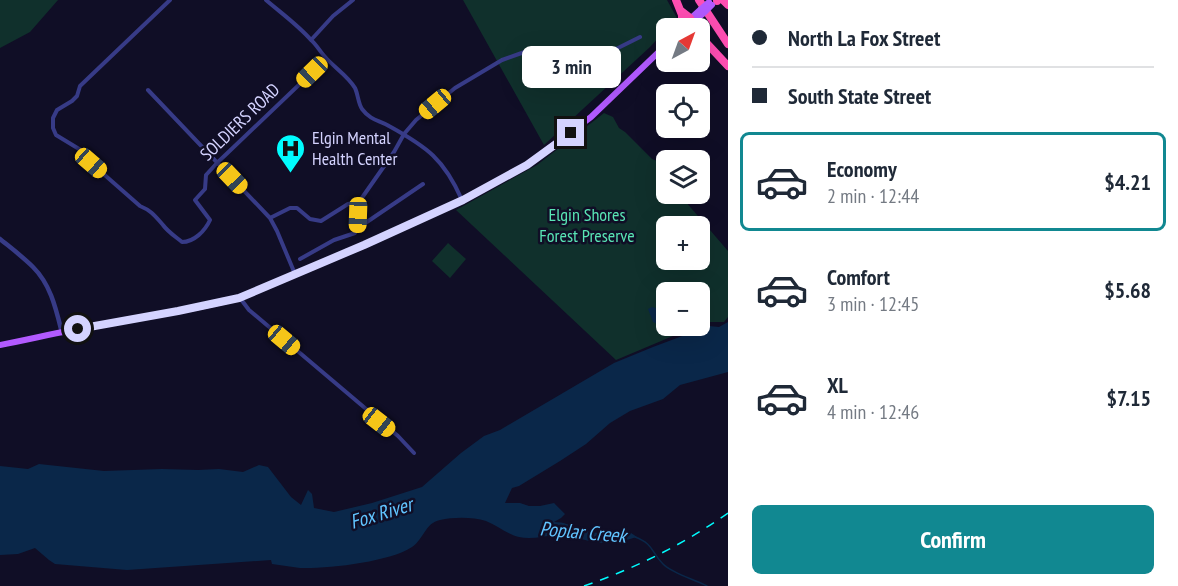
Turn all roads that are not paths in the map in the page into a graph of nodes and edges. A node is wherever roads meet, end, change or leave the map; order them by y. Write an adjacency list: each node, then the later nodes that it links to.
1 (170, 0): 18 (street, SOLDIERS ROAD)
2 (266, 0): 10 (street)
3 (353, 0): 10 (street)
4 (676, 0): 7 (highway)
5 (713, 1): 6 (main road, bridge); 8 (highway)
6 (701, 7): 11 (highway)
7 (684, 18)
8 (728, 34)
9 (640, 37): 17 (street)
10 (311, 40): 14 (street)
11 (728, 44)
12 (710, 47): 15 (highway)
13 (656, 55): 20 (main road)
14 (326, 59): 17 (street); 18 (street, SOLDIERS ROAD)
15 (728, 66)
16 (148, 90): 18 (street)
17 (404, 134): 20 (street); 21 (street)
18 (217, 163): 22 (street)
19 (423, 184): 23 (street)
20 (463, 200): 26 (main road)
21 (358, 202): 22 (street); 23 (street)
22 (270, 218): 26 (street)
23 (358, 228): 25 (street)
24 (0, 239): 28 (street)
25 (300, 258)
26 (295, 274): 27 (main road)
27 (239, 298): 28 (main road); 30 (street)
28 (62, 333): 29 (main road)
29 (0, 345)
30 (414, 453)

